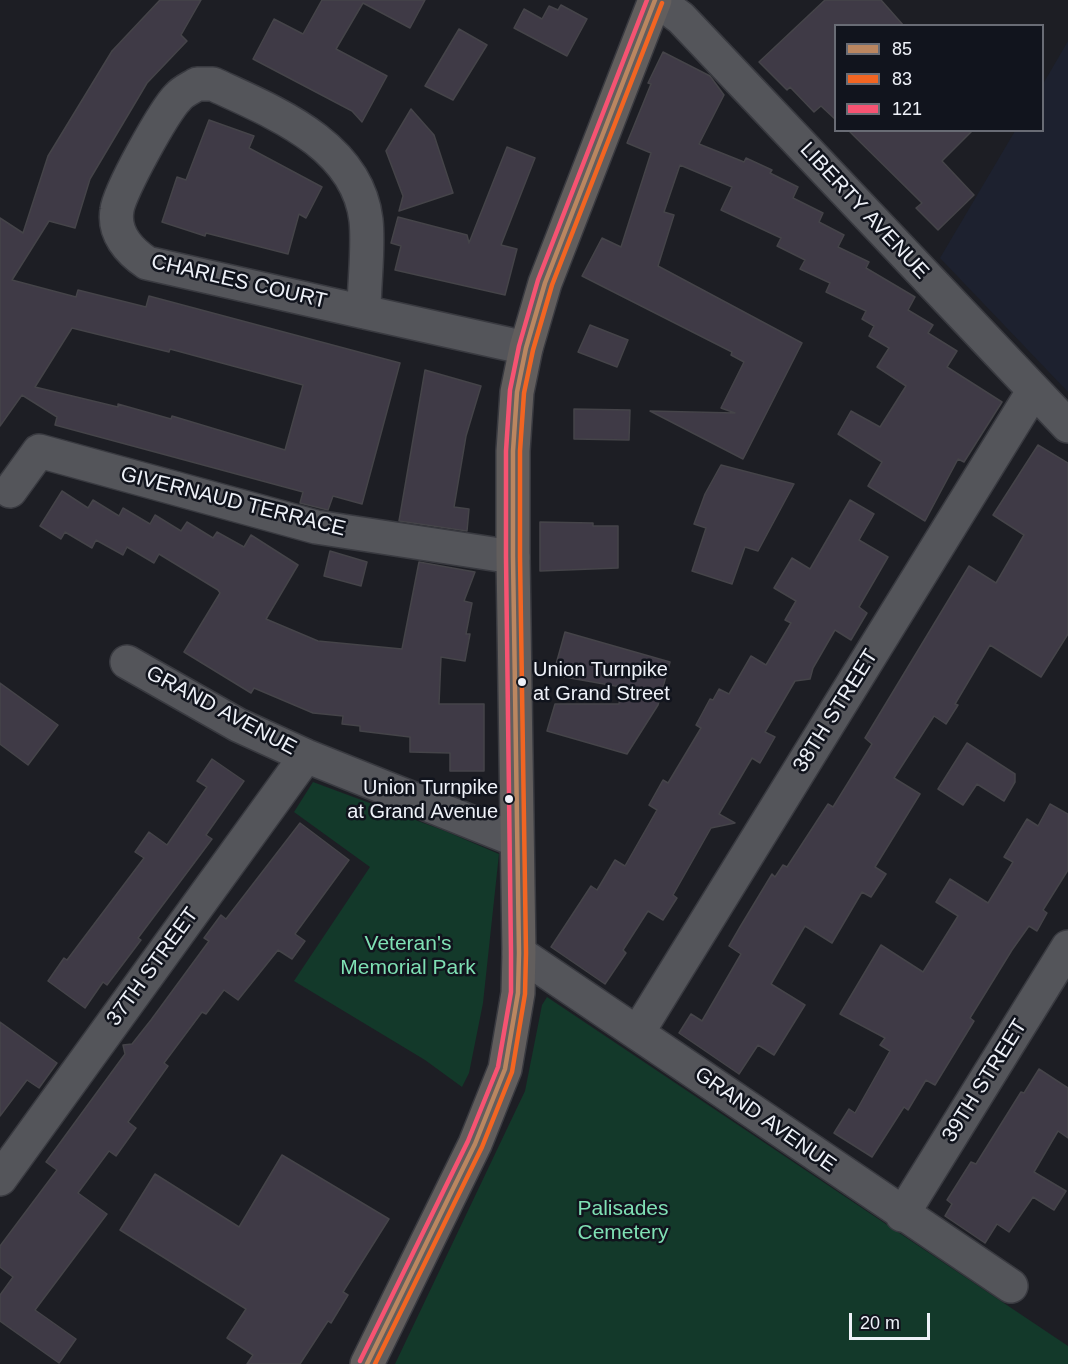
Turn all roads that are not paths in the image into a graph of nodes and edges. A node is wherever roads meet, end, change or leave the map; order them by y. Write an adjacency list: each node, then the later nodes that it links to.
1 (656, 0): 3 (main road); 4 (street, LIBERTY AVENUE)
2 (364, 312): 2 (street, CHARLES COURT); 3 (street, CHARLES COURT)
3 (526, 348): 7 (main road)
4 (1034, 390): 5 (street, LIBERTY AVENUE); 13 (street, 38TH STREET)
5 (1068, 426)
6 (10, 491): 7 (street, GIVERNAUD TERRACE)
7 (513, 557): 10 (main road)
8 (127, 662): 9 (street, GRAND AVENUE)
9 (306, 756): 10 (street, GRAND AVENUE); 14 (street, 37TH STREET)
10 (516, 840): 12 (main road)
11 (1068, 947): 15 (street, 39TH STREET)
12 (519, 953): 13 (street, GRAND AVENUE); 17 (main road)
13 (638, 1032): 15 (street, GRAND AVENUE)
14 (0, 1179)
15 (902, 1215): 16 (street, GRAND AVENUE)
16 (1011, 1286)
17 (367, 1364)

